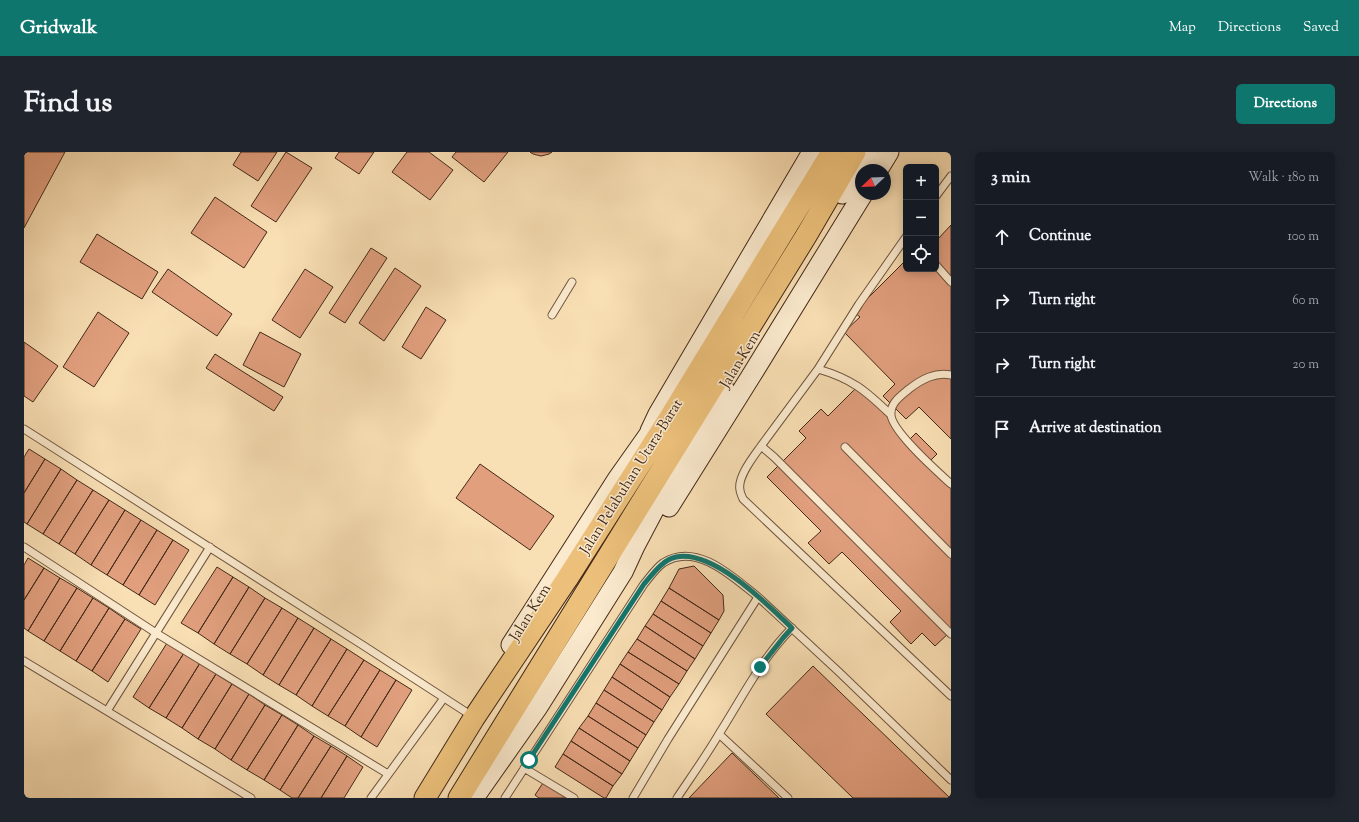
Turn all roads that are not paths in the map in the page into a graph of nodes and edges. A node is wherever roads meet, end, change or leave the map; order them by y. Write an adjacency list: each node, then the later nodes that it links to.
1 (812, 152): 20 (street, Jalan Kem)
2 (823, 152): 20 (street, Jalan Kem)
3 (832, 152): 44 (main road, Jalan Pelabuhan Utara-Barat)
4 (855, 152): 45 (main road, Jalan Pelabuhan Utara-Barat)
5 (868, 152): 27 (street, Jalan Kem)
6 (889, 152): 7 (street)
7 (882, 164)
8 (951, 176): 9 (lane)
9 (939, 192)
10 (859, 200): 27 (street, Jalan Kem)
11 (903, 241): 16 (lane)
12 (939, 268): 14 (lane)
13 (572, 282): 15 (lane)
14 (951, 282)
15 (552, 315)
16 (818, 370): 18 (lane); 21 (lane)
17 (951, 375): 18 (lane)
18 (890, 414): 23 (lane)
19 (24, 429): 25 (lane)
20 (650, 431): 36 (street, Jalan Kem)
21 (761, 446): 31 (lane); 33 (lane)
22 (845, 447): 26 (lane)
23 (951, 484)
24 (24, 547): 30 (lane)
25 (210, 547): 30 (lane); 34 (lane)
26 (951, 554)
27 (623, 572): 46 (street, Jalan Kem)
28 (758, 597): 29 (lane); 38 (lane); 49 (lane)
29 (792, 628): 37 (lane); 40 (lane)
30 (156, 633): 35 (lane); 39 (lane)
31 (951, 634)
32 (24, 661): 35 (lane)
33 (950, 693)
34 (444, 698): 36 (lane); 39 (lane)
35 (107, 711): 41 (lane)
36 (468, 714): 43 (street, Jalan Kem)
37 (719, 734): 50 (lane); 51 (lane)
38 (524, 768): 47 (lane); 48 (lane)
39 (388, 774): 42 (lane)
40 (951, 780)
41 (251, 798)
42 (371, 798)
43 (417, 798)
44 (425, 798)
45 (459, 798)
46 (474, 798)
47 (505, 798)
48 (574, 798)
49 (633, 798)
50 (677, 798)
51 (788, 798)

